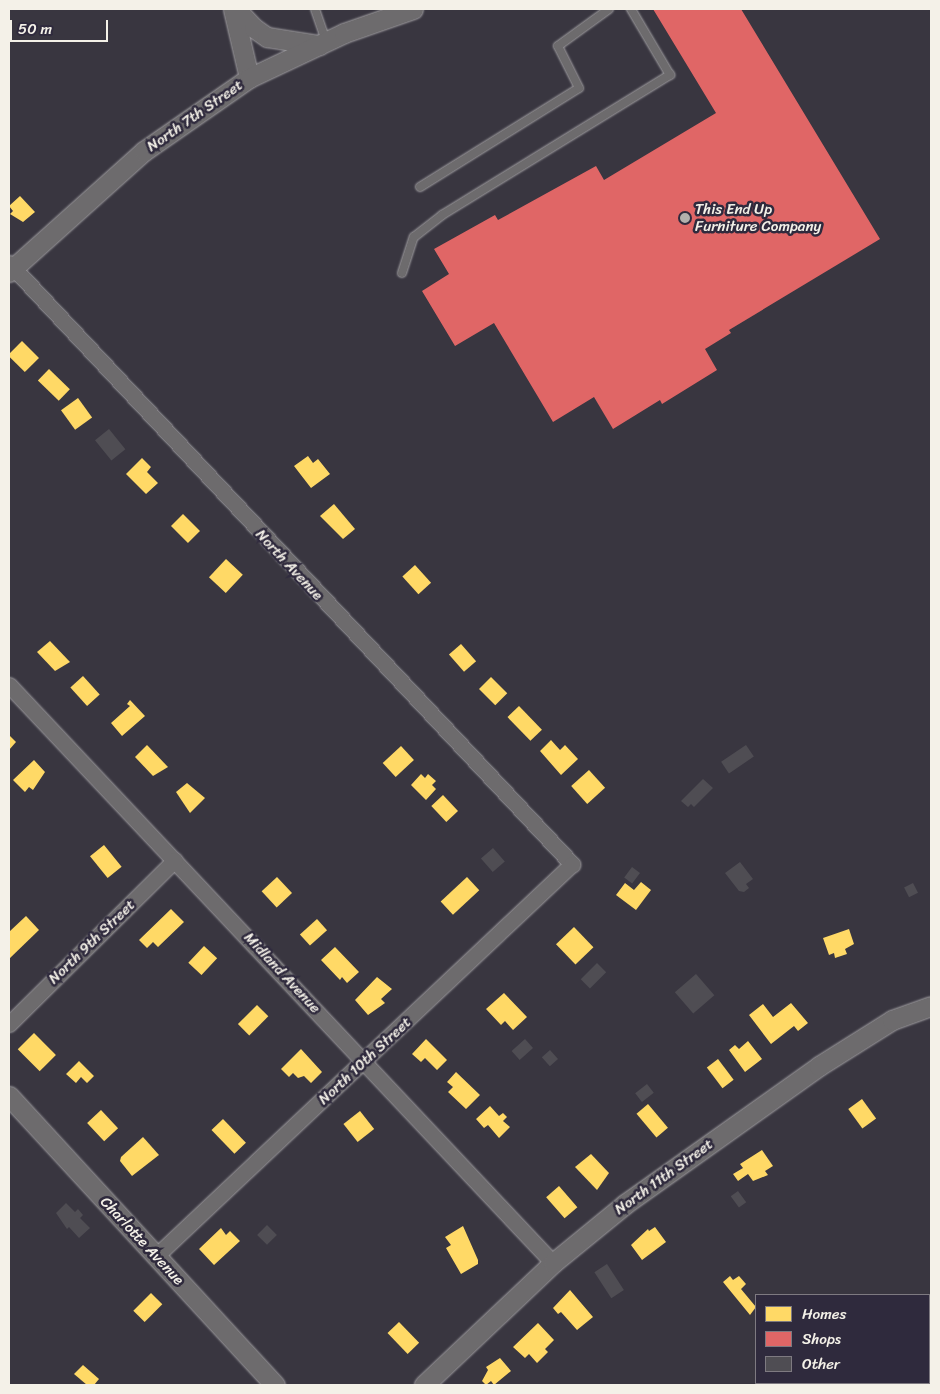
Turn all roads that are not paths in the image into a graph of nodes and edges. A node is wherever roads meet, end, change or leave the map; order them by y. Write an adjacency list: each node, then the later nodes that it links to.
1 (235, 9): 7 (street); 8 (street)
2 (315, 9): 7 (lane)
3 (413, 9): 6 (street, North 7th Street)
4 (609, 9): 9 (lane)
5 (632, 9): 11 (lane)
6 (379, 14): 7 (street, North 7th Street)
7 (322, 43): 8 (street, North 7th Street)
8 (249, 78): 10 (street, North 7th Street)
9 (420, 187)
10 (10, 268): 14 (street, North Avenue)
11 (402, 273)
12 (9, 685): 13 (street, Midland Avenue)
13 (176, 860): 16 (street, North 9th Street); 17 (street, Midland Avenue)
14 (572, 864): 17 (street, North 10th Street)
15 (931, 1006): 20 (street, North 11th Street)
16 (9, 1024)
17 (365, 1062): 19 (street, North 10th Street); 20 (street, Midland Avenue)
18 (9, 1096): 19 (street, Charlotte Avenue)
19 (156, 1256): 21 (street, Charlotte Avenue)
20 (553, 1263): 22 (street, North 11th Street)
21 (276, 1385)
22 (424, 1385)

